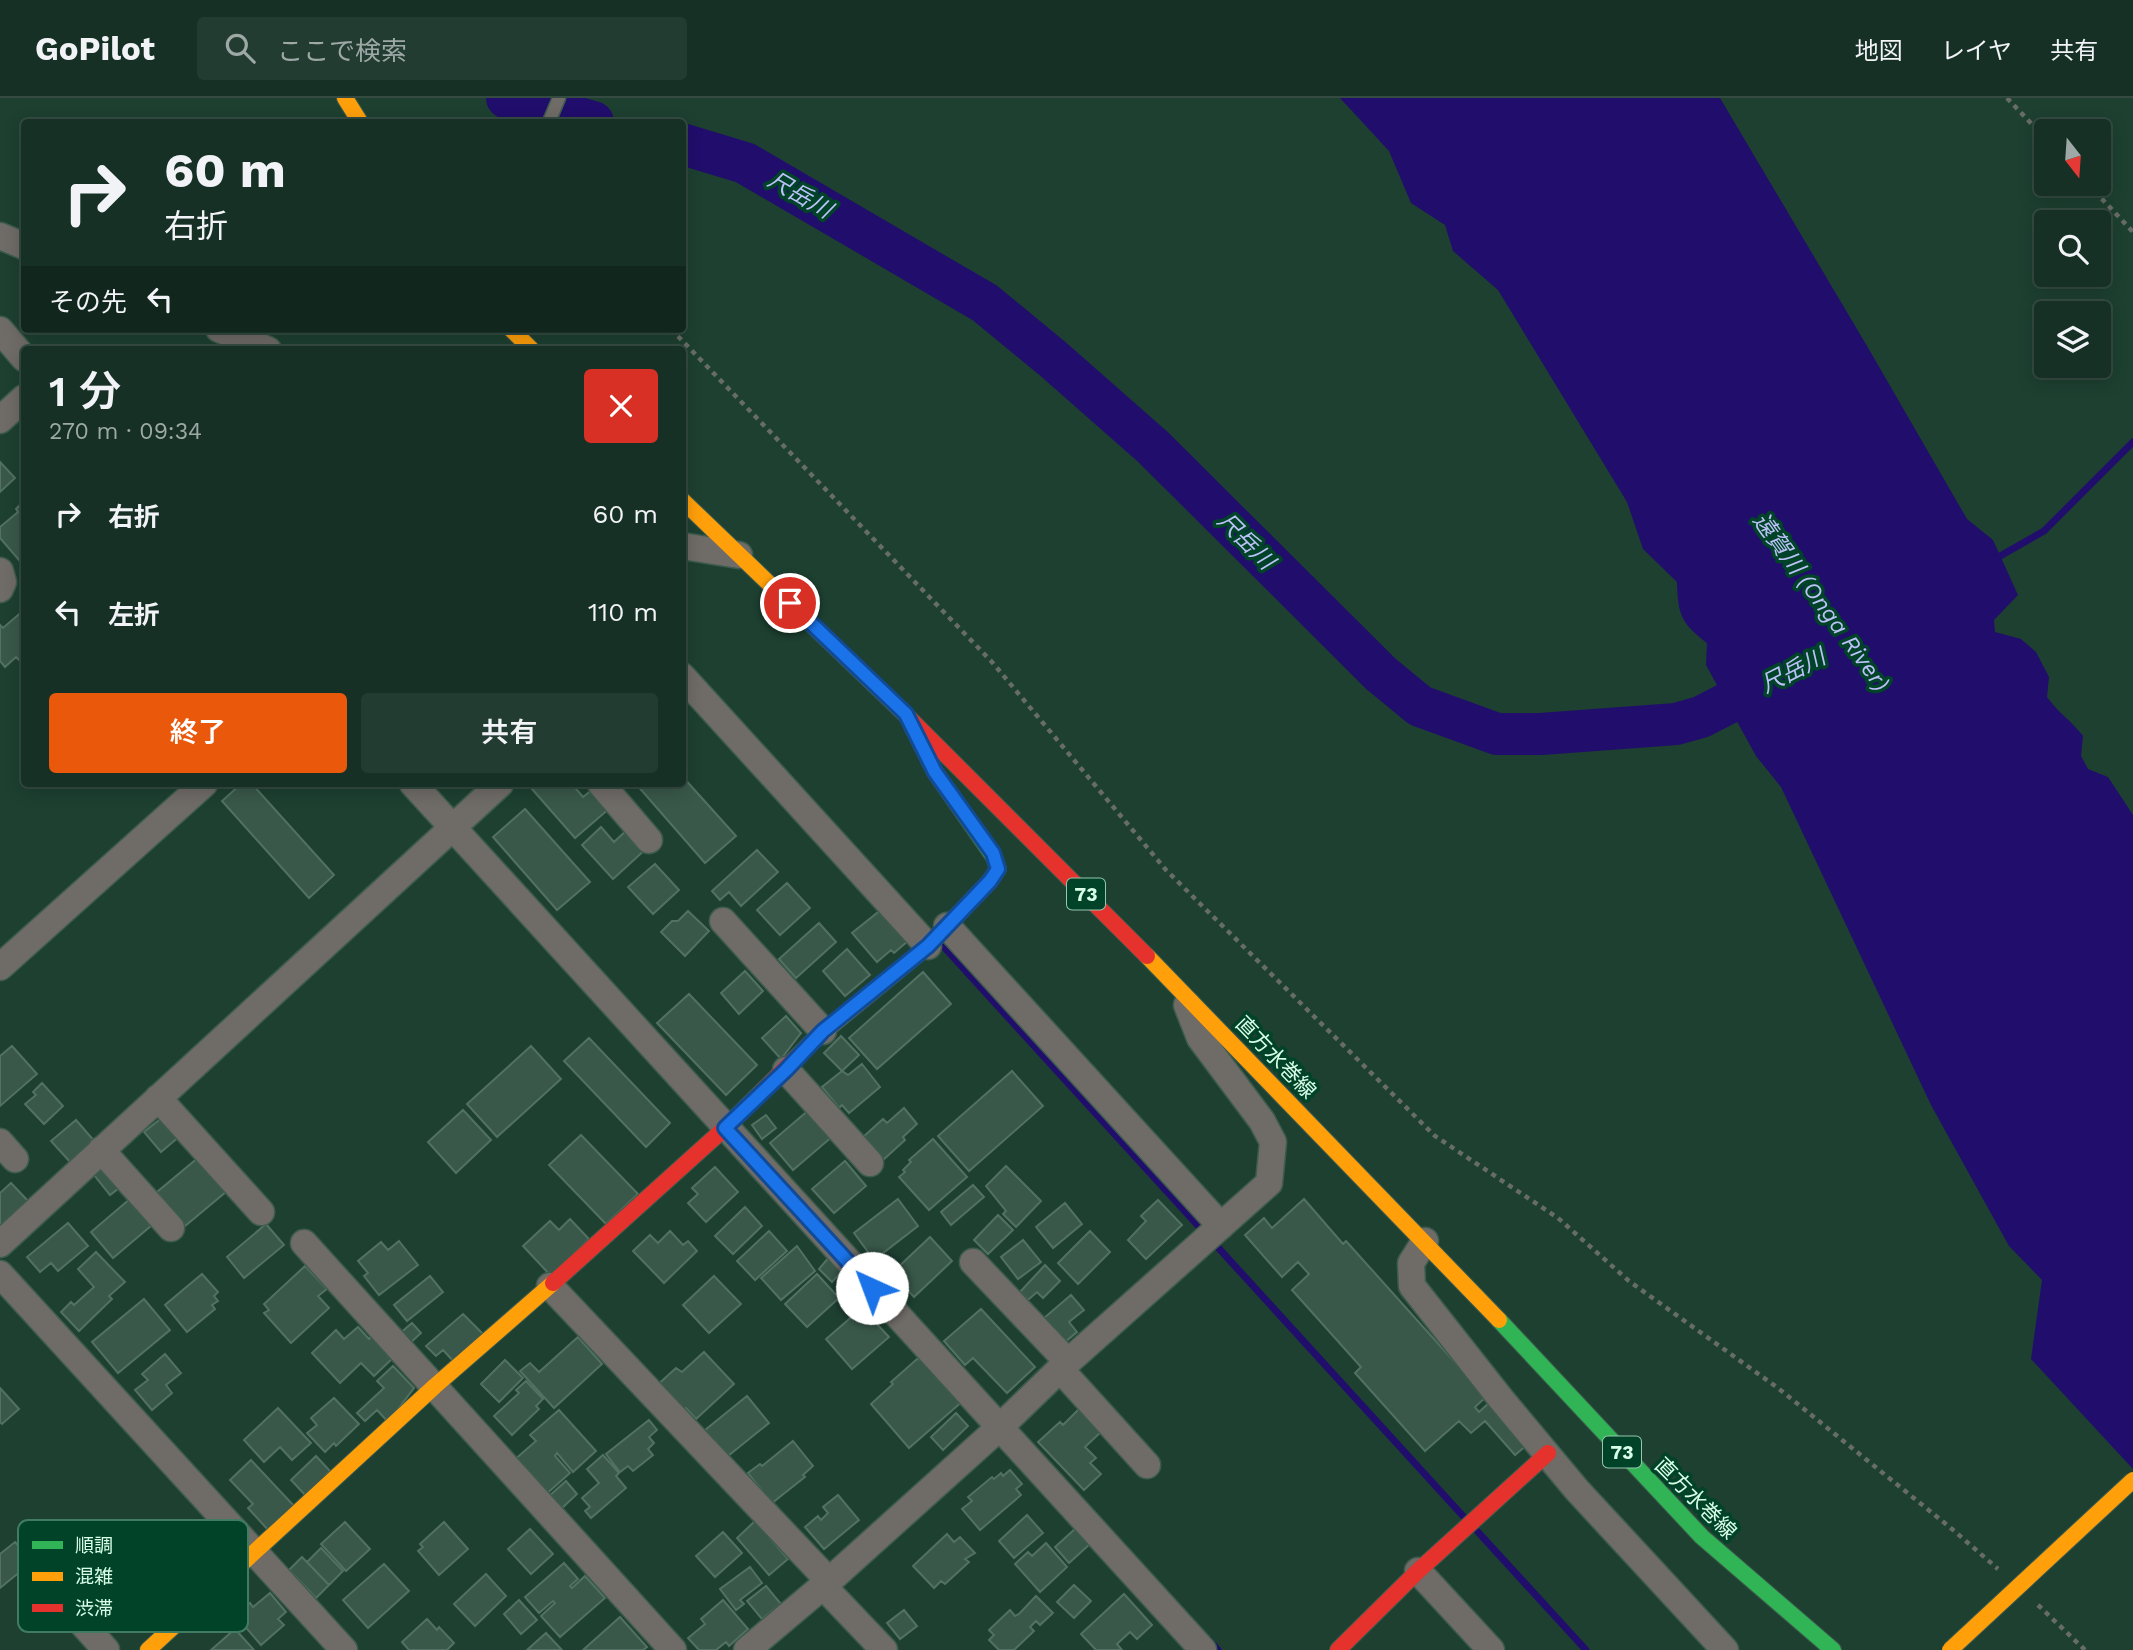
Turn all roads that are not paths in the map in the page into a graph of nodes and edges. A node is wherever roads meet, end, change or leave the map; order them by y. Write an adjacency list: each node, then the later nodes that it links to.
1 (345, 98): 3 (street)
2 (559, 98): 4 (lane)
3 (358, 119)
4 (550, 119)
5 (0, 236): 6 (street)
6 (21, 245)
7 (0, 330): 12 (street)
8 (228, 333): 10 (street)
9 (515, 333): 11 (street)
10 (259, 346)
11 (528, 346)
12 (21, 354)
13 (21, 401): 14 (street)
14 (0, 420)
15 (686, 504): 18 (street, 直方水巻線 / 73)
16 (686, 532): 18 (street)
17 (686, 547): 18 (street)
18 (739, 555): 22 (street, 直方水巻線 / 73)
19 (0, 571): 20 (street)
20 (0, 589)
21 (686, 680): 30 (street)
22 (906, 714): 30 (street); 32 (street, 直方水巻線 / 73)
23 (202, 787): 31 (street)
24 (417, 787): 27 (street)
25 (497, 787): 27 (street)
26 (604, 787): 28 (street)
27 (458, 822): 35 (street); 36 (street)
28 (649, 839)
29 (723, 921): 33 (street)
30 (936, 937): 33 (street); 41 (street)
31 (0, 967)
32 (1185, 993): 41 (street); 42 (street, 直方水巻線 / 73)
33 (823, 1031): 34 (street)
34 (786, 1070): 36 (street); 38 (street)
35 (158, 1098): 37 (street); 39 (street)
36 (731, 1123): 47 (street); 50 (street)
37 (101, 1150): 40 (street); 44 (street)
38 (870, 1163)
39 (261, 1212)
40 (171, 1228)
41 (1213, 1233): 48 (street)
42 (1425, 1241): 51 (street); 72 (street, 直方水巻線 / 73)
43 (304, 1243): 49 (street)
44 (0, 1244)
45 (973, 1262): 48 (street)
46 (0, 1273): 54 (street)
47 (550, 1286): 49 (street); 59 (street)
48 (1064, 1366): 50 (street); 52 (street)
49 (435, 1386): 56 (street); 65 (street)
50 (1006, 1422): 59 (street); 68 (street)
51 (1548, 1453): 58 (street); 71 (street)
52 (1147, 1465)
53 (2133, 1480): 73 (street, bridge)
54 (224, 1520)
55 (248, 1546): 56 (street)
56 (254, 1553): 57 (street); 64 (street)
57 (248, 1558)
58 (1418, 1571): 69 (street); 70 (street)
59 (826, 1583): 66 (street); 67 (street)
60 (90, 1632): 62 (street)
61 (168, 1632): 63 (street)
62 (106, 1650)
63 (148, 1650)
64 (344, 1650)
65 (673, 1650)
66 (747, 1650)
67 (884, 1650)
68 (1203, 1650)
69 (1338, 1650)
70 (1491, 1650)
71 (1726, 1650)
72 (1833, 1650)
73 (1950, 1650)

